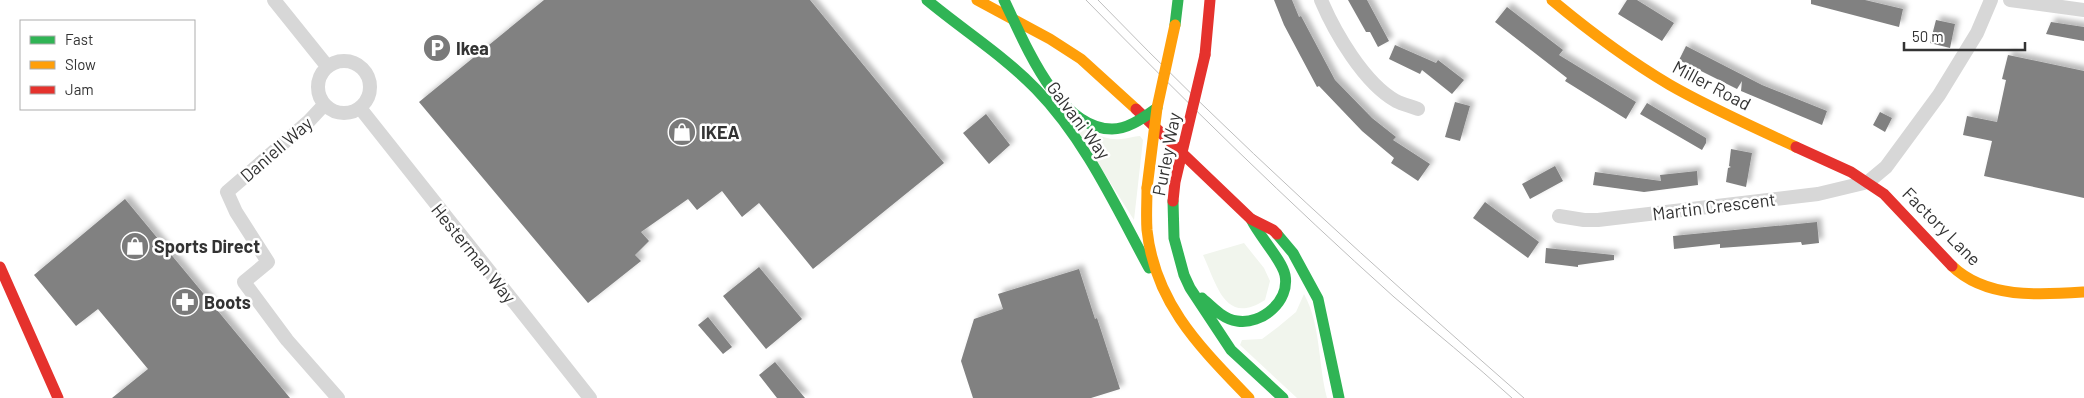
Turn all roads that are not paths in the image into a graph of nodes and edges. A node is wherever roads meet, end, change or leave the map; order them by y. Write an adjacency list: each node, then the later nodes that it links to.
1 (274, 0): 12 (street)
2 (927, 0): 23 (main road, Galvani Way)
3 (977, 0): 19 (main road)
4 (1004, 0): 15 (main road, bridge)
5 (1178, 0): 15 (main road, Purley Way, bridge)
6 (1210, 0): 21 (main road, Purley Way, bridge)
7 (1321, 0): 16 (street)
8 (1552, 0): 17 (main road, Miller Road)
9 (1991, 0): 17 (street)
10 (2010, 0): 11 (street)
11 (2084, 10)
12 (327, 66): 13 (street); 14 (street)
13 (324, 105): 14 (street); 25 (street, Daniell Way)
14 (360, 108): 26 (street, Hesterman Way)
15 (1157, 108): 23 (main road, Purley Way, bridge)
16 (1418, 109)
17 (1868, 182): 18 (street, Martin Crescent); 22 (main road, Factory Lane)
18 (1559, 216)
19 (1251, 219): 21 (main road); 29 (main road)
20 (0, 267): 24 (main road)
21 (1190, 288): 28 (main road, Purley Way)
22 (2084, 292)
23 (1164, 294): 27 (main road, Purley Way)
24 (58, 398)
25 (338, 398)
26 (590, 398)
27 (1249, 398)
28 (1283, 398)
29 (1339, 398)

